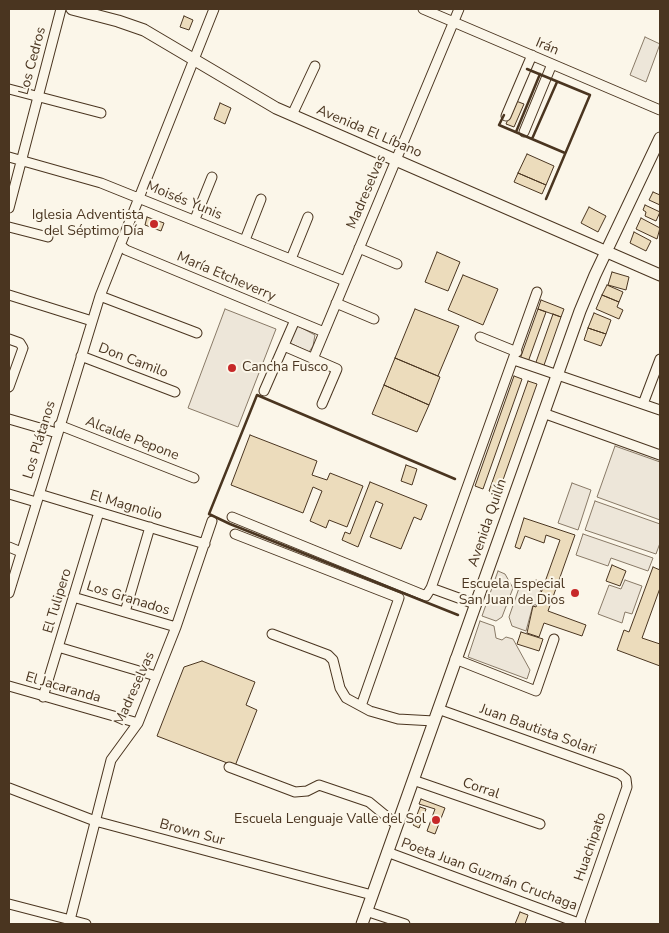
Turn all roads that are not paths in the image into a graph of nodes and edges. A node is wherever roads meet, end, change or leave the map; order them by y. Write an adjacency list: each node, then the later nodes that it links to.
1 (61, 9): 12 (street, Los Cedros)
2 (72, 9): 8 (main road, Avenida El Líbano)
3 (214, 9): 8 (street, Los Plátanos)
4 (423, 9): 6 (street, Irán)
5 (459, 9): 6 (street, Madreselvas)
6 (454, 22): 7 (street, Irán); 21 (street, Madreselvas)
7 (532, 55): 9 (street, Irán); 16 (street)
8 (194, 59): 15 (main road, Avenida El Líbano); 23 (street, Los Plátanos)
9 (552, 64): 13 (street, Irán); 17 (street)
10 (315, 66): 15 (street)
11 (9, 89): 12 (street)
12 (38, 96): 14 (street); 20 (street, Los Cedros)
13 (660, 110)
14 (101, 113)
15 (292, 116): 21 (main road, Avenida El Líbano)
16 (506, 116)
17 (524, 132)
18 (660, 138): 33 (main road, Avenida Quilín)
19 (9, 157): 20 (street, Moisés Yunis)
20 (21, 160): 23 (street, Moisés Yunis); 25 (street, Los Cedros)
21 (396, 160): 32 (street, Madreselvas); 33 (main road, Avenida El Líbano)
22 (212, 177): 27 (street)
23 (139, 198): 27 (street, Moisés Yunis); 31 (street, Los Plátanos)
24 (261, 199): 30 (street)
25 (9, 208)
26 (308, 217): 34 (street)
27 (195, 219): 30 (street, Moisés Yunis)
28 (9, 227): 29 (street)
29 (48, 237)
30 (245, 240): 34 (street, Moisés Yunis)
31 (120, 245): 40 (street, Los Plátanos); 43 (street, María Etcheverry)
32 (359, 248): 35 (street); 37 (street, Madreselvas)
33 (606, 250): 36 (main road, Avenida El Líbano); 54 (main road, Avenida Quilín)
34 (291, 259): 37 (street, Moisés Yunis)
35 (396, 264)
36 (660, 275)
37 (345, 281): 41 (street, Madreselvas)
38 (538, 292): 51 (street)
39 (9, 295): 44 (street)
40 (100, 296): 44 (street, Los Plátanos); 46 (street)
41 (336, 303): 42 (street); 45 (street, Madreselvas)
42 (374, 319)
43 (295, 320): 45 (street, María Etcheverry); 49 (street)
44 (92, 321): 50 (street, Los Plátanos)
45 (324, 332): 52 (street, Madreselvas)
46 (197, 333)
47 (480, 337): 51 (street)
48 (9, 339): 55 (street)
49 (284, 346): 52 (street); 56 (street)
50 (81, 356): 57 (street, Don Camilo); 63 (street, Los Plátanos)
51 (516, 356): 54 (street); 76 (street)
52 (313, 358): 58 (street)
53 (660, 360): 59 (street)
54 (557, 374): 59 (street); 61 (main road, Avenida Quilín)
55 (9, 387)
56 (264, 391)
57 (174, 392)
58 (322, 404)
59 (642, 404): 60 (street)
60 (660, 410)
61 (543, 413): 64 (street); 79 (main road, Avenida Quilín)
62 (9, 419): 63 (street, Alcalde Pepone)
63 (58, 429): 65 (street, Alcalde Pepone); 67 (street, Los Plátanos)
64 (660, 454)
65 (194, 478)
66 (9, 494): 67 (street, El Magnolio)
67 (37, 498): 68 (street, El Magnolio); 75 (street, Los Plátanos)
68 (99, 512): 71 (street, El Magnolio); 78 (street, El Tulipero)
69 (232, 517): 76 (street)
70 (212, 521): 73 (street, Madreselvas)
71 (150, 527): 73 (street, El Magnolio); 80 (street)
72 (236, 534): 89 (street)
73 (205, 544): 81 (street, Madreselvas)
74 (9, 547): 75 (street)
75 (21, 552): 77 (street, Los Plátanos)
76 (430, 588): 79 (street)
77 (9, 593)
78 (73, 597): 80 (street, Los Granados); 84 (street, El Tulipero)
79 (475, 604): 85 (main road, Avenida Quilín)
80 (125, 612): 81 (street, Los Granados)
81 (176, 627): 86 (street, Madreselvas)
82 (272, 634): 89 (street)
83 (554, 639): 85 (street)
84 (58, 647): 86 (street); 88 (street, El Tulipero)
85 (456, 659): 90 (main road, Avenida Quilín)
86 (156, 676): 92 (street, Madreselvas)
87 (9, 686): 88 (street, El Jacaranda)
88 (43, 697): 92 (street, El Jacaranda)
89 (361, 706): 91 (street)
90 (438, 709): 91 (main road, Avenida Quilín); 94 (street, Juan Bautista Solari)
91 (434, 721): 95 (main road, Avenida Quilín)
92 (138, 723): 97 (street, Madreselvas)
93 (229, 767): 99 (street)
94 (626, 779): 108 (street, Huachipato)
95 (413, 780): 98 (street, Corral); 99 (main road, Avenida Quilín)
96 (9, 788): 97 (street, Brown Sur)
97 (95, 821): 101 (street, Brown Sur); 104 (street, Madreselvas)
98 (540, 824)
99 (397, 826): 100 (main road, Avenida Quilín)
100 (387, 852): 101 (main road, Avenida Quilín); 108 (street, Poeta Juan Guzmán Cruchaga)
101 (372, 895): 103 (main road, Avenida Quilín)
102 (9, 904): 104 (street)
103 (366, 911): 106 (main road, Avenida Quilín); 107 (street)
104 (70, 922): 105 (street)
105 (86, 924)
106 (362, 924)
107 (405, 924)
108 (580, 924)

